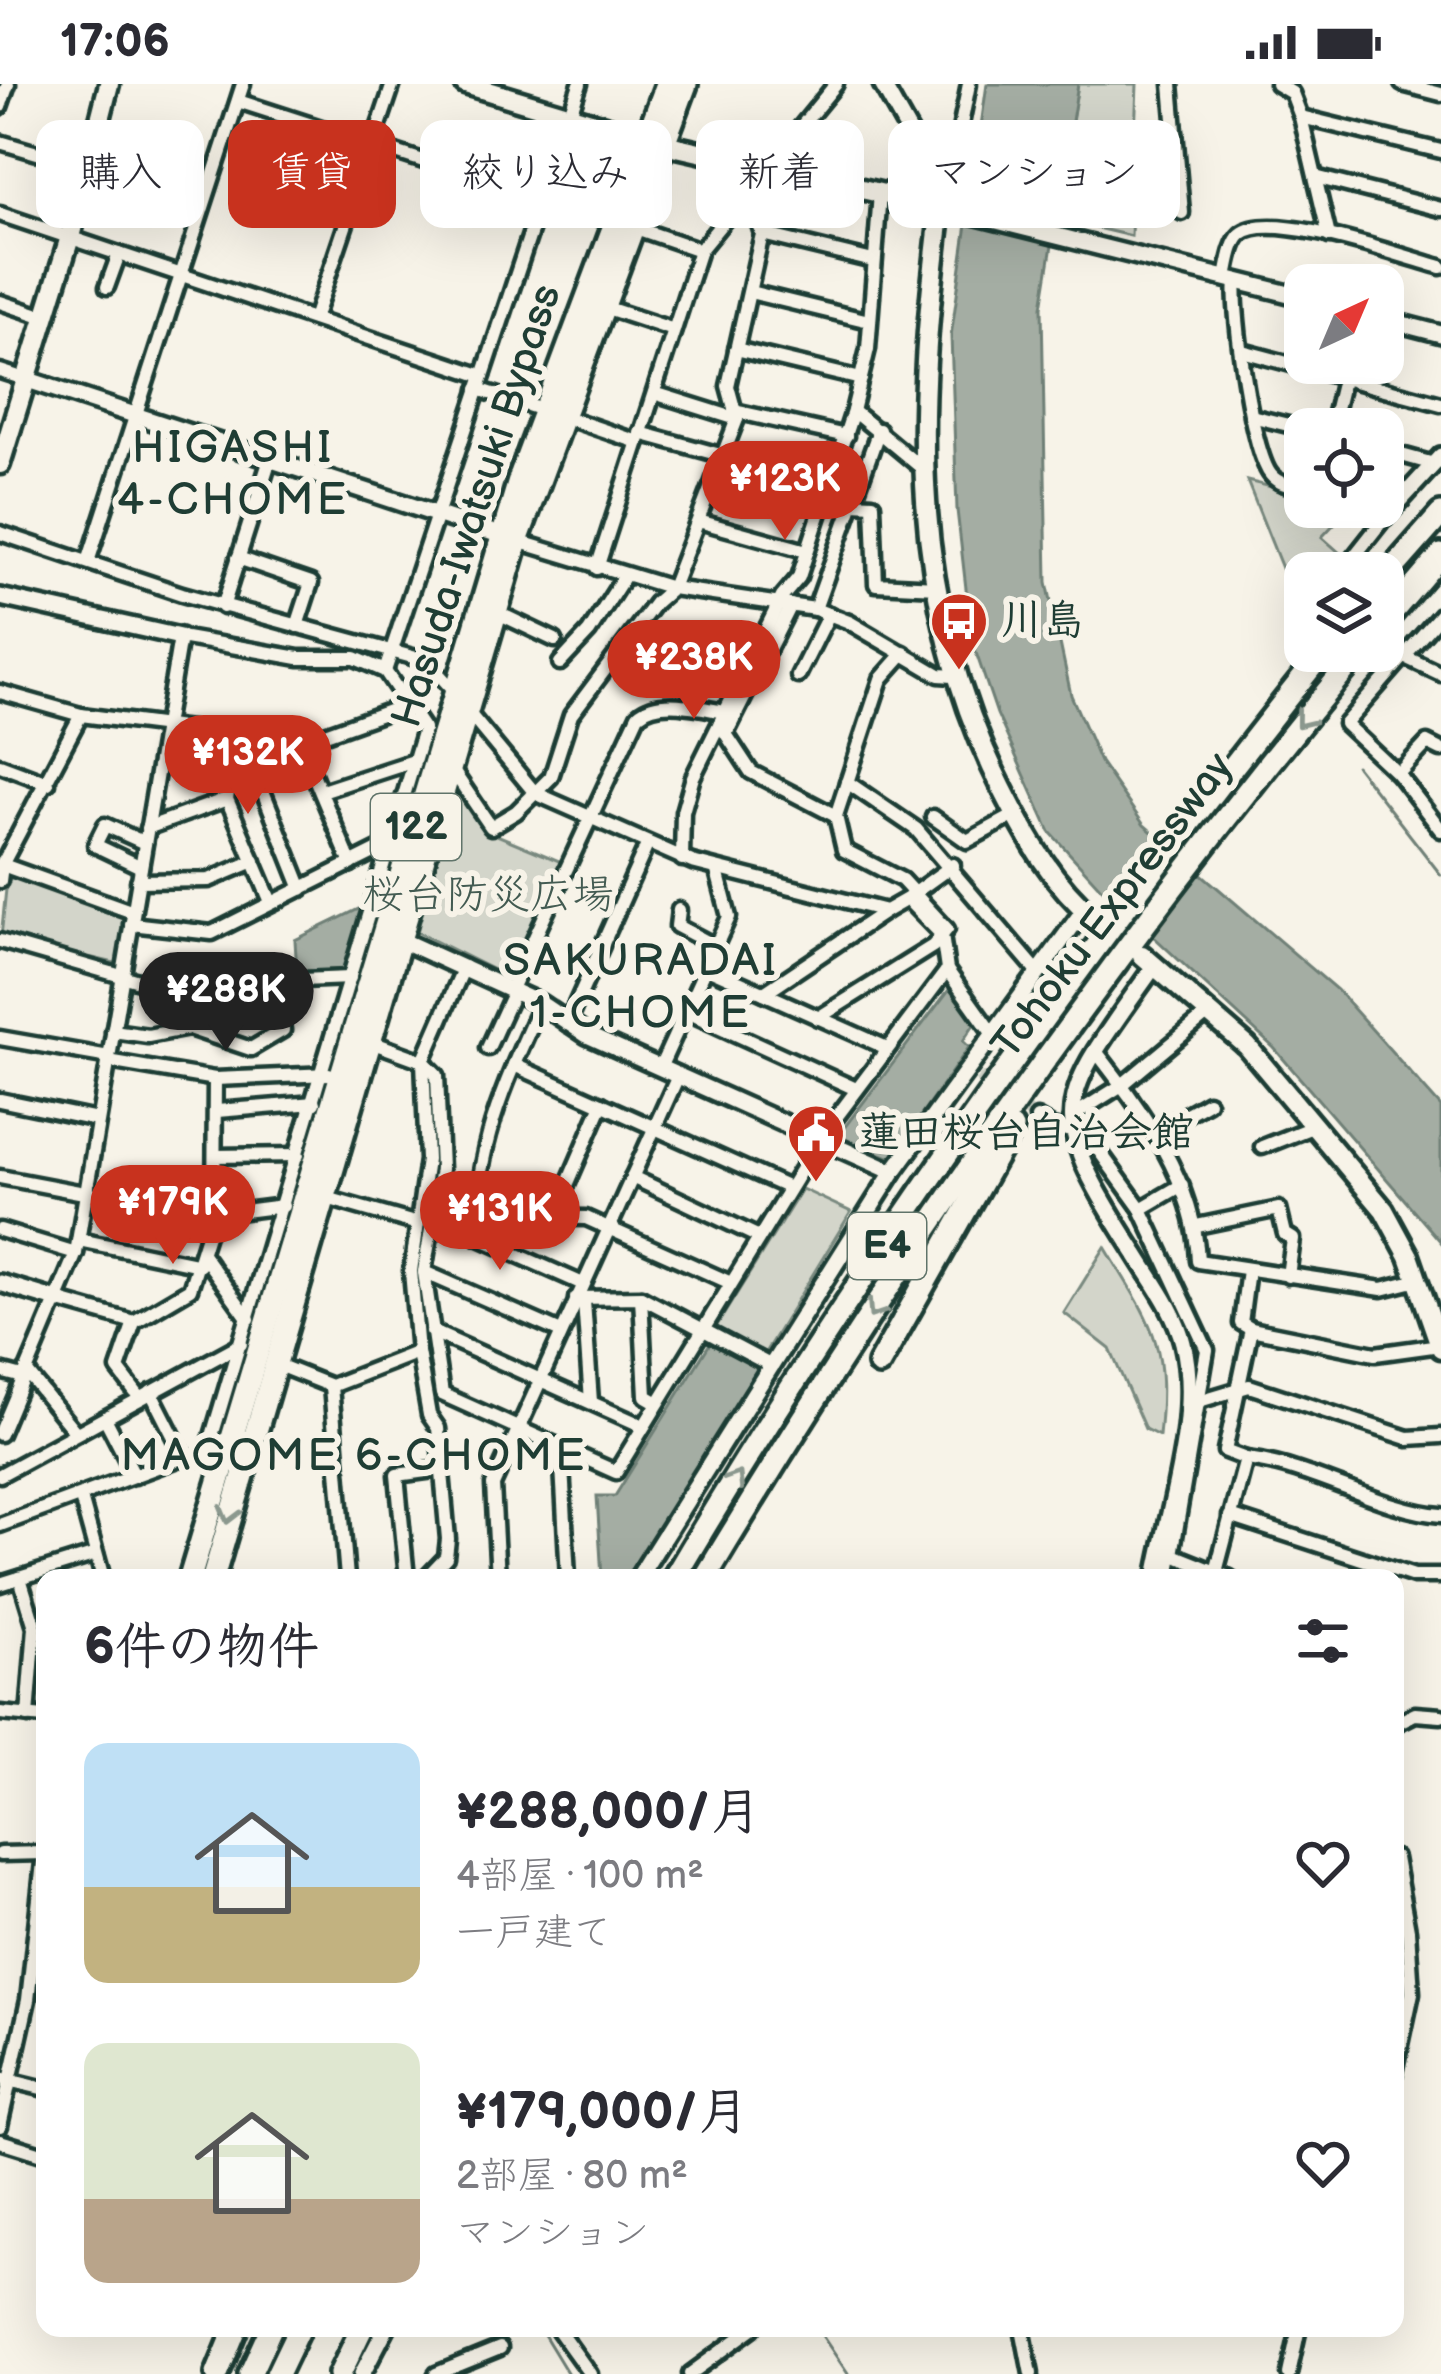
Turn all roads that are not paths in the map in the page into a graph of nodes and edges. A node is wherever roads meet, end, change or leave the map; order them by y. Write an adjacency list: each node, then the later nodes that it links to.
1 (8, 84): 17 (street)
2 (110, 84): 20 (main road)
3 (243, 84): 16 (street)
4 (393, 84): 22 (street)
5 (465, 84): 18 (main road)
6 (580, 84): 18 (street)
7 (668, 84): 25 (highway, Hasuda-Iwatsuki Bypass / 122)
8 (686, 84): 26 (highway, Hasuda-Iwatsuki Bypass / 122)
9 (836, 84): 27 (street)
10 (882, 84): 28 (street)
11 (969, 84): 29 (street)
12 (1171, 84): 38 (street)
13 (1277, 84): 19 (street)
14 (1402, 84): 15 (street)
15 (1441, 94)
16 (238, 100): 21 (street); 57 (street)
17 (0, 107)
18 (568, 116): 23 (street); 24 (main road)
19 (1301, 117): 31 (street); 33 (street)
20 (101, 120)
21 (298, 120)
22 (381, 120)
23 (567, 120)
24 (582, 120)
25 (660, 120)
26 (666, 120)
27 (807, 120)
28 (901, 120)
29 (962, 120)
30 (0, 142): 32 (street)
31 (1441, 151)
32 (36, 153)
33 (1319, 178): 37 (street); 51 (street)
34 (864, 190): 35 (main road)
35 (880, 194): 36 (main road); 55 (street)
36 (888, 196)
37 (1441, 209)
38 (1182, 213)
39 (0, 214): 52 (street)
40 (72, 228): 52 (main road)
41 (345, 228): 65 (street)
42 (531, 228): 76 (street)
43 (623, 228): 63 (highway, Hasuda-Iwatsuki Bypass / 122)
44 (623, 228): 81 (highway, Hasuda-Iwatsuki Bypass / 122)
45 (633, 228): 53 (street)
46 (719, 228): 53 (street)
47 (760, 228): 50 (street)
48 (945, 228): 94 (main road)
49 (1028, 228): 58 (street)
50 (762, 234): 55 (street); 60 (street)
51 (1329, 236): 56 (street); 58 (street)
52 (70, 237): 54 (street); 64 (main road)
53 (700, 250): 68 (street)
54 (118, 254): 57 (street); 59 (street)
55 (873, 261): 66 (street)
56 (1441, 267)
57 (181, 274): 65 (street); 82 (street)
58 (1231, 279): 61 (street); 71 (street)
59 (107, 286)
60 (750, 292): 66 (street); 70 (street)
61 (1284, 293)
62 (0, 302): 64 (street)
63 (601, 306): 68 (street); 81 (highway, Hasuda-Iwatsuki Bypass / 122)
64 (45, 317): 74 (main road)
65 (314, 319): 76 (street)
66 (869, 321): 75 (street)
67 (1404, 324): 69 (street)
68 (674, 330): 78 (street)
69 (1441, 334)
70 (736, 349): 75 (street); 83 (street)
71 (1242, 351): 72 (street); 84 (street)
72 (1284, 359)
73 (0, 371): 74 (street)
74 (25, 379): 82 (street); 93 (main road)
75 (861, 379): 80 (street)
76 (481, 382): 81 (street); 99 (street)
77 (1385, 384): 79 (street)
78 (654, 392): 83 (street); 88 (street)
79 (1441, 404)
80 (853, 411): 86 (street); 87 (street)
81 (552, 412): 88 (street); 104 (highway, Hasuda-Iwatsuki Bypass / 122)
82 (136, 416): 90 (street); 110 (street)
83 (738, 416): 87 (street); 92 (street)
84 (1251, 416): 85 (street); 95 (street)
85 (1284, 424)
86 (879, 430): 94 (street); 98 (street)
87 (846, 436): 96 (street)
88 (639, 437): 92 (street); 111 (street)
89 (1404, 454): 91 (street)
90 (269, 460): 99 (street); 109 (street)
91 (1437, 460): 97 (street)
92 (723, 461): 96 (street); 101 (street)
93 (0, 464)
94 (924, 470): 113 (main road)
95 (1284, 480)
96 (826, 493): 105 (street)
97 (1404, 496)
98 (853, 503): 113 (street); 120 (street)
99 (435, 514): 104 (street); 126 (street)
100 (1441, 514): 108 (highway)
101 (702, 522): 105 (street); 114 (street)
102 (1377, 528): 106 (street)
103 (0, 532): 110 (street)
104 (509, 538): 111 (street); 119 (highway, Hasuda-Iwatsuki Bypass / 122); 138 (highway, Hasuda-Iwatsuki Bypass / 122)
105 (808, 551): 117 (street)
106 (1358, 552)
107 (1441, 555): 116 (highway)
108 (1404, 556)
109 (238, 558): 118 (street); 122 (street)
110 (88, 562): 118 (street)
111 (597, 568): 112 (street)
112 (624, 577): 114 (street); 129 (street)
113 (937, 586): 136 (main road)
114 (672, 588): 117 (street); 125 (street)
115 (0, 597): 123 (street)
116 (1404, 598)
117 (785, 604): 120 (street); 130 (street); 157 (street)
118 (223, 607): 122 (street)
119 (496, 612): 124 (street); 138 (highway, Hasuda-Iwatsuki Bypass / 122)
120 (822, 612): 127 (street); 135 (street)
121 (1441, 614): 128 (street)
122 (297, 626): 126 (street)
123 (180, 637): 131 (street); 142 (street)
124 (555, 640)
125 (621, 649): 130 (street); 154 (street)
126 (392, 652): 131 (street); 138 (street)
127 (904, 653): 136 (street); 151 (street)
128 (1405, 657): 134 (street); 150 (street)
129 (560, 663)
130 (750, 663): 140 (street)
131 (385, 670): 139 (street)
132 (1307, 672): 180 (highway, Tohoku Expressway / E4)
133 (1343, 672): 186 (highway, Tohoku Expressway / E4, one-way to 186)
134 (1441, 674)
135 (798, 676)
136 (953, 676): 156 (main road)
137 (0, 692): 141 (street)
138 (460, 701): 149 (highway, Hasuda-Iwatsuki Bypass / 122); 154 (street); 183 (highway, Hasuda-Iwatsuki Bypass / 122)
139 (409, 704): 145 (street); 147 (street)
140 (725, 712): 159 (street); 167 (street)
141 (81, 715): 142 (street); 152 (street)
142 (165, 725): 143 (street); 160 (street)
143 (238, 734): 144 (street); 155 (street)
144 (261, 738): 145 (street); 175 (street)
145 (300, 743): 153 (street)
146 (1441, 750): 150 (street)
147 (414, 761): 153 (street); 164 (street)
148 (0, 765): 152 (street)
149 (451, 767): 154 (street); 183 (highway, Hasuda-Iwatsuki Bypass / 122)
150 (1398, 774): 162 (street)
151 (847, 782): 157 (street); 166 (street)
152 (48, 783): 170 (street)
153 (322, 791): 169 (street)
154 (535, 793): 159 (street)
155 (227, 800): 160 (street); 168 (street)
156 (1016, 815): 161 (street); 180 (main road)
157 (836, 816): 176 (street)
158 (933, 817): 161 (street)
159 (591, 819): 165 (street); 194 (street)
160 (147, 828): 163 (street)
161 (948, 829): 166 (street)
162 (1441, 830)
163 (145, 843): 173 (street); 173 (street)
164 (388, 845): 169 (street); 192 (street)
165 (647, 845): 167 (street); 200 (street)
166 (933, 845): 171 (street)
167 (682, 859): 172 (street)
168 (254, 861): 173 (street); 177 (street)
169 (351, 864): 175 (street)
170 (1, 865): 174 (street); 181 (street)
171 (953, 866): 176 (street); 190 (street)
172 (717, 871): 179 (street); 185 (street)
173 (140, 874): 181 (street)
174 (0, 881)
175 (302, 889): 177 (street)
176 (911, 896): 179 (street); 182 (street)
177 (272, 902): 181 (street)
178 (680, 910): 185 (street)
179 (886, 911): 195 (street)
180 (1098, 917): 190 (street); 312 (highway, Tohoku Expressway / E4, one-way to 180)
181 (132, 918): 191 (street)
182 (942, 935): 189 (street); 199 (street)
183 (394, 937): 188 (street); 204 (highway, Hasuda-Iwatsuki Bypass / 122); 213 (highway, Hasuda-Iwatsuki Bypass / 122)
184 (0, 941): 191 (street)
185 (715, 946): 187 (street)
186 (1143, 953): 198 (main road); 207 (street); 208 (highway, Tohoku Expressway / E4)
187 (705, 967): 195 (street); 197 (street)
188 (464, 968): 194 (street); 210 (street)
189 (947, 970): 202 (street); 206 (street)
190 (1037, 971): 202 (street)
191 (123, 975): 193 (street); 201 (street)
192 (350, 977): 193 (street); 213 (street)
193 (276, 982): 201 (street)
194 (513, 990): 196 (street); 205 (street)
195 (764, 993): 199 (street)
196 (541, 1004): 200 (street); 211 (street)
197 (685, 1011): 212 (street); 217 (street)
198 (1211, 1011): 216 (street); 226 (main road)
199 (818, 1018): 206 (street)
200 (567, 1024): 212 (street)
201 (113, 1031): 209 (street)
202 (992, 1033): 233 (street)
203 (0, 1038): 209 (street)
204 (371, 1042): 210 (street); 239 (highway, Hasuda-Iwatsuki Bypass / 122)
205 (488, 1048)
206 (887, 1048): 217 (street)
207 (1095, 1049): 216 (street); 225 (street)
208 (1047, 1058): 272 (highway); 313 (highway, Tohoku Expressway / E4, one-way to 313)
209 (108, 1059): 215 (street); 224 (street)
210 (423, 1061): 244 (street)
211 (514, 1065): 221 (street); 245 (street)
212 (660, 1068): 214 (street)
213 (332, 1074): 215 (street); 220 (street); 292 (highway, Hasuda-Iwatsuki Bypass / 122)
214 (678, 1076): 227 (street); 229 (street)
215 (215, 1079): 222 (street)
216 (1122, 1085): 225 (street); 228 (street)
217 (856, 1088): 229 (street)
218 (0, 1100): 224 (street)
219 (1208, 1102): 228 (street)
220 (314, 1103): 222 (street); 231 (street)
221 (602, 1104): 227 (street); 243 (street)
222 (217, 1111): 232 (street)
223 (1037, 1118): 225 (street)
224 (97, 1120): 238 (street)
225 (1071, 1125): 241 (street); 314 (street)
226 (1316, 1126): 230 (street); 255 (main road)
227 (655, 1127): 235 (street); 237 (street)
228 (1154, 1133): 236 (street)
229 (820, 1139): 233 (street); 237 (street)
230 (1262, 1147)
231 (298, 1155): 232 (street); 240 (street)
232 (216, 1156): 242 (street)
233 (893, 1172): 273 (street)
234 (0, 1177): 238 (street)
235 (632, 1177): 246 (street); 249 (street)
236 (1182, 1185): 241 (street); 247 (street)
237 (789, 1188): 249 (street)
238 (87, 1190): 242 (street); 250 (street)
239 (323, 1197): 244 (street); 271 (highway, Hasuda-Iwatsuki Bypass / 122)
240 (283, 1206): 242 (street); 262 (street)
241 (1141, 1209): 280 (street)
242 (214, 1214): 251 (street)
243 (555, 1214): 245 (street); 246 (street)
244 (424, 1218): 245 (street); 253 (street); 270 (street)
245 (476, 1218): 257 (street)
246 (609, 1226): 257 (street); 258 (street)
247 (1197, 1226): 252 (street); 254 (street)
248 (0, 1230): 250 (street)
249 (759, 1238): 258 (street)
250 (78, 1247): 251 (street); 261 (street)
251 (201, 1260): 262 (street); 263 (street)
252 (1248, 1270): 254 (street); 265 (street)
253 (424, 1272): 266 (street); 267 (street)
254 (1288, 1276): 255 (street)
255 (1418, 1280): 269 (main road)
256 (0, 1283): 261 (street)
257 (583, 1283): 260 (street)
258 (731, 1283): 264 (street)
259 (640, 1297): 260 (street); 264 (street); 282 (street)
260 (580, 1300): 267 (street); 281 (street)
261 (60, 1301): 263 (street); 275 (street)
262 (249, 1319): 268 (street)
263 (134, 1322): 279 (street)
264 (706, 1327): 273 (street); 282 (street)
265 (1251, 1329): 269 (street); 278 (street)
266 (431, 1331): 276 (street); 285 (street)
267 (561, 1332): 276 (street)
268 (242, 1343): 279 (street); 292 (street)
269 (1440, 1346)
270 (418, 1352): 277 (street); 293 (street)
271 (272, 1363): 277 (street); 292 (highway, Hasuda-Iwatsuki Bypass / 122)
272 (879, 1364)
273 (770, 1365): 311 (street)
274 (0, 1371): 275 (street)
275 (24, 1374): 286 (street); 287 (street)
276 (539, 1379): 281 (street); 285 (street)
277 (331, 1386): 306 (street)
278 (1240, 1387): 280 (street); 288 (street); 291 (street)
279 (145, 1395): 283 (street); 290 (street)
280 (1199, 1401): 301 (street)
281 (591, 1402): 284 (street)
282 (658, 1403): 284 (street)
283 (105, 1418): 286 (street); 295 (street)
284 (644, 1426): 289 (street)
285 (517, 1427): 289 (street); 309 (street)
286 (76, 1433): 294 (street)
287 (0, 1435)
288 (1441, 1436)
289 (561, 1448): 310 (street)
290 (184, 1457): 292 (street); 295 (street)
291 (1246, 1459): 297 (street); 298 (street)
292 (223, 1462): 304 (highway, Hasuda-Iwatsuki Bypass / 122); 305 (highway, Hasuda-Iwatsuki Bypass / 122, one-way to 305)
293 (441, 1469): 307 (street); 308 (street)
294 (0, 1475)
295 (136, 1476): 296 (street)
296 (81, 1498): 299 (street); 300 (street)
297 (1441, 1515)
298 (1230, 1516): 317 (street); 318 (street)
299 (0, 1525)
300 (96, 1554): 302 (street); 303 (street)
301 (1171, 1554): 315 (street); 316 (street)
302 (48, 1569)
303 (100, 1569)
304 (193, 1569)
305 (214, 1569)
306 (346, 1569)
307 (406, 1569)
308 (435, 1569)
309 (498, 1569)
310 (568, 1569)
311 (644, 1569)
312 (680, 1569)
313 (711, 1569)
314 (1158, 1569)
315 (1169, 1569)
316 (1208, 1569)
317 (1217, 1569)
318 (1393, 1569)
319 (36, 1573): 322 (street)
320 (1404, 1573): 321 (street)
321 (1441, 1576)
322 (20, 1578): 323 (street); 324 (street)
323 (0, 1584)
324 (36, 1616)
325 (36, 1684): 327 (street)
326 (0, 1713): 327 (street)
327 (28, 1716): 328 (street)
328 (36, 1716)
329 (1441, 1716): 330 (street)
330 (1404, 1718)
331 (36, 1853): 332 (street)
332 (0, 1854)
333 (1404, 1916): 337 (street)
334 (36, 1954): 335 (street)
335 (28, 2000): 336 (street); 338 (street)
336 (36, 2000)
337 (1404, 2031)
338 (4, 2080): 339 (street); 340 (street)
339 (36, 2087)
340 (0, 2122)
341 (0, 2140): 342 (street)
342 (36, 2152)
343 (232, 2337): 354 (highway)
344 (267, 2337): 355 (highway)
345 (295, 2337): 356 (highway)
346 (358, 2337): 357 (highway)
347 (381, 2337): 358 (street)
348 (563, 2337): 361 (street)
349 (741, 2337): 362 (street)
350 (1024, 2337): 363 (street)
351 (1297, 2337): 364 (street)
352 (500, 2348): 353 (street)
353 (473, 2359): 359 (street); 360 (street)
354 (217, 2374)
355 (250, 2374)
356 (277, 2374)
357 (340, 2374)
358 (362, 2374)
359 (436, 2374)
360 (480, 2374)
361 (590, 2374)
362 (690, 2374)
363 (1031, 2374)
364 (1289, 2374)

